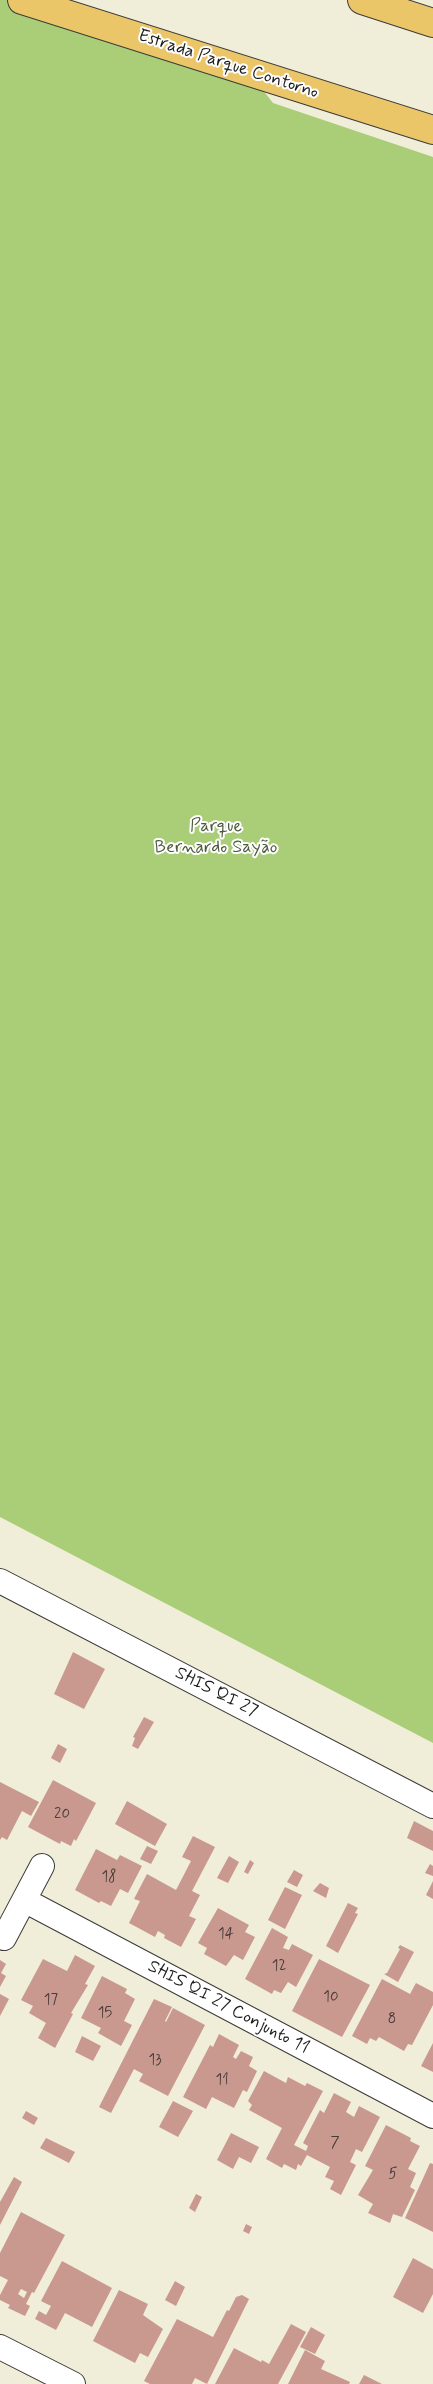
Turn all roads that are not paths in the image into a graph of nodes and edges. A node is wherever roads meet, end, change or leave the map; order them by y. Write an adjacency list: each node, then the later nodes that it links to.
1 (22, 0): 4 (main road, Estrada Parque Contorno)
2 (362, 0): 3 (main road)
3 (433, 23)
4 (433, 130)
5 (0, 1581): 6 (street, SHIS QI 27)
6 (433, 1806)
7 (42, 1866): 8 (street)
8 (24, 1900): 9 (street); 10 (street, SHIS QI 27 Conjunto 11)
9 (4, 1938)
10 (433, 2116)
11 (0, 2347): 12 (street)
12 (72, 2384)

